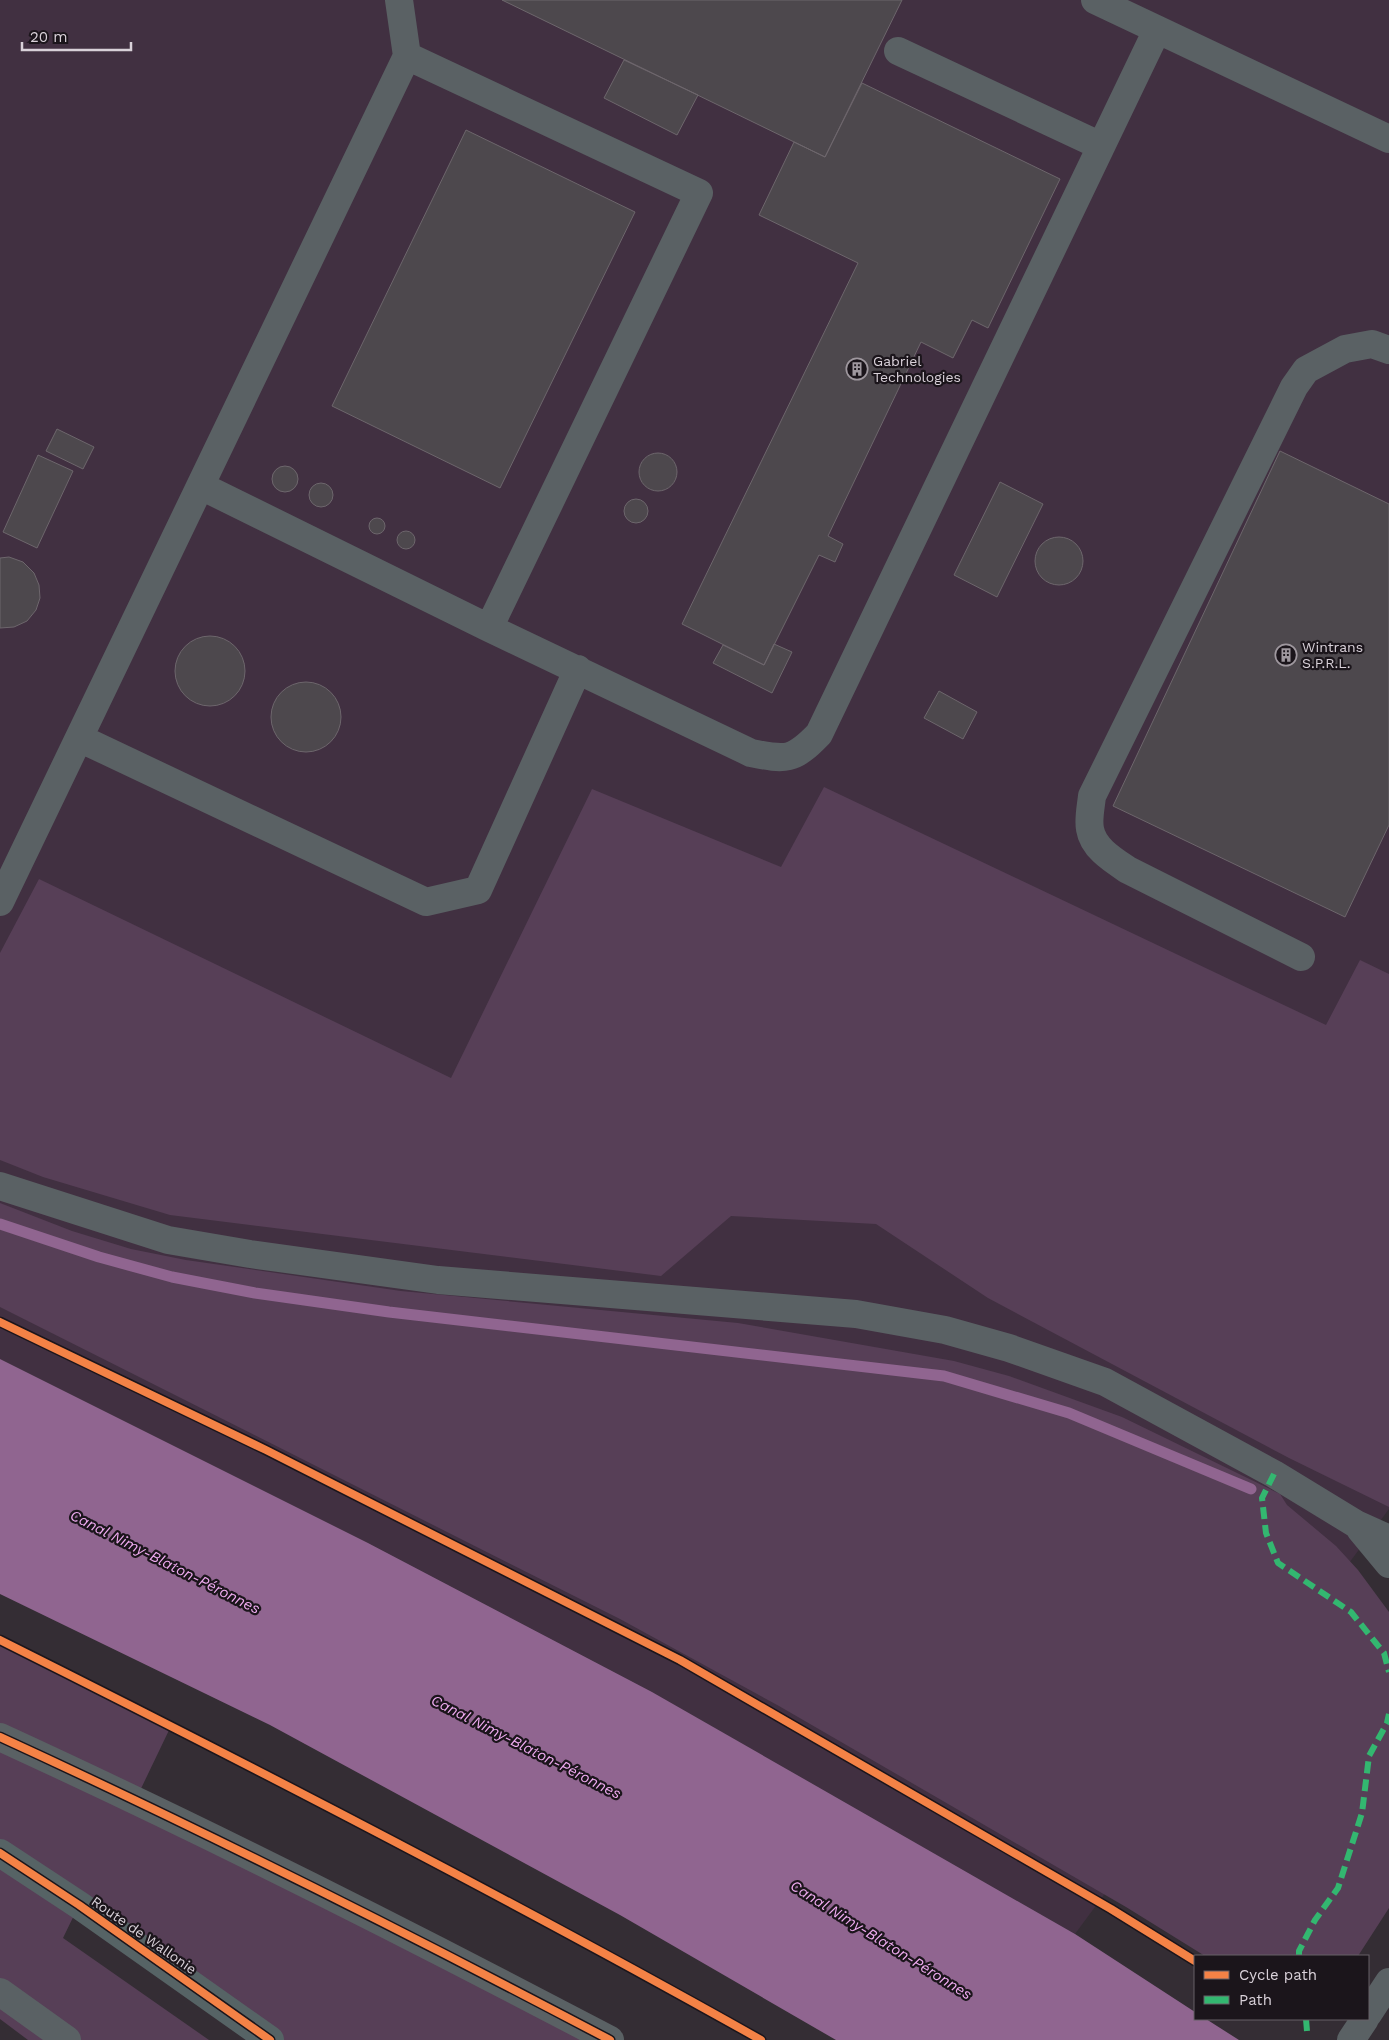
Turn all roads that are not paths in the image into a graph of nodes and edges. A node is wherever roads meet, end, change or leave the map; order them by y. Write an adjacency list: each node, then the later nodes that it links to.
1 (399, 0): 5 (street)
2 (1095, 0): 3 (street)
3 (1157, 30): 6 (street); 7 (street)
4 (898, 51): 7 (street)
5 (408, 56): 9 (street); 10 (street)
6 (1389, 139)
7 (1101, 146): 11 (street)
8 (1389, 350): 14 (street)
9 (201, 486): 10 (street); 12 (street)
10 (489, 628): 11 (street)
11 (578, 669): 12 (street)
12 (79, 738): 13 (street)
13 (0, 902)
14 (1301, 957)
15 (0, 1186): 16 (street)
16 (1356, 1524): 17 (street); 18 (street)
17 (1389, 1540)
18 (1389, 1564)
19 (0, 1738): 25 (street)
20 (0, 1853): 24 (main road, Route de Wallonie)
21 (0, 1992): 23 (street)
22 (1364, 2020): 26 (street)
23 (67, 2040)
24 (270, 2040)
25 (610, 2040)
26 (1351, 2040)

